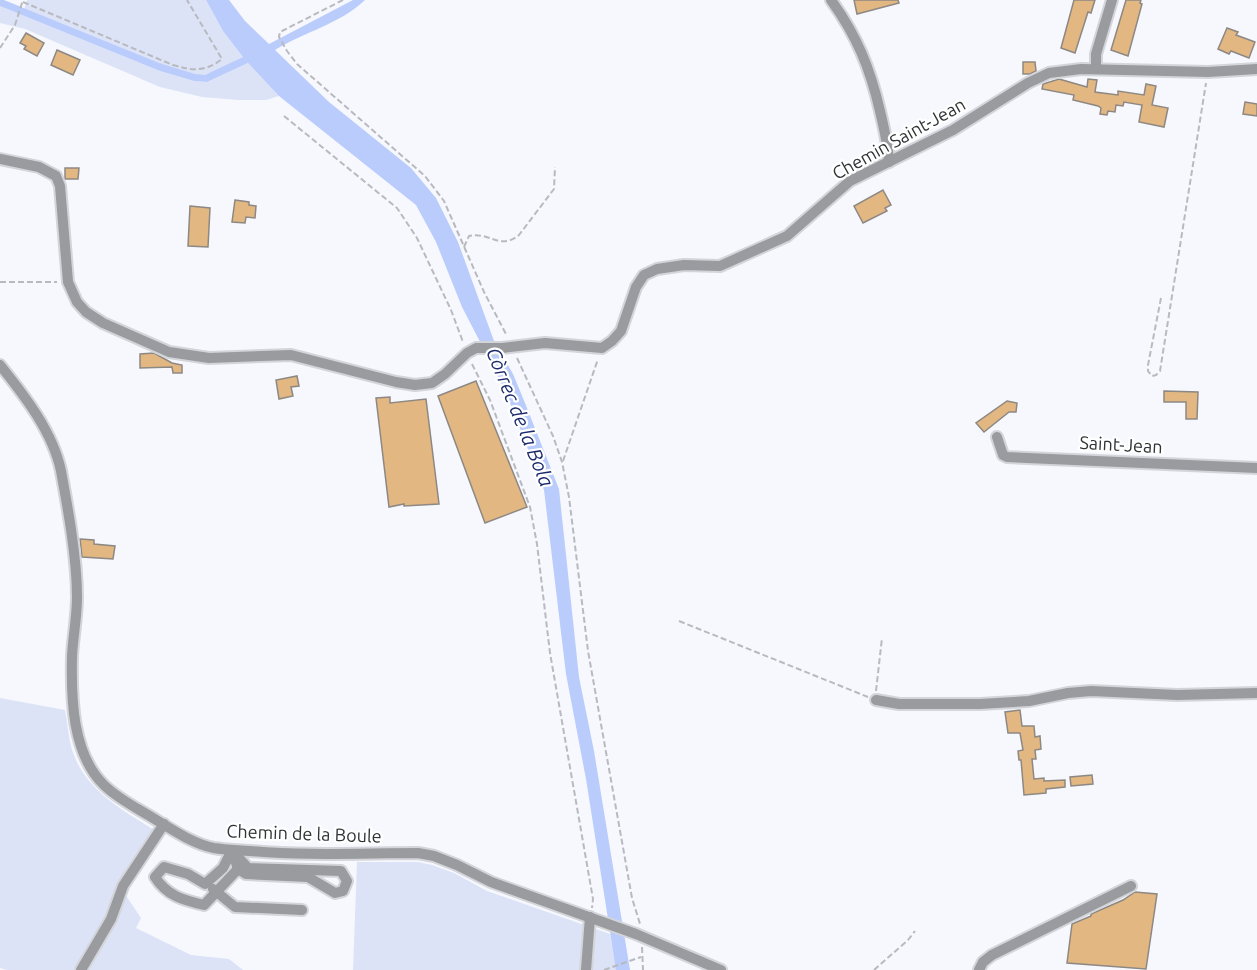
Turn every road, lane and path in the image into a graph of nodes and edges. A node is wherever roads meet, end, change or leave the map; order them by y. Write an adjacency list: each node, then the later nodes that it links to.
1 (187, 0): 5 (path)
2 (343, 0): 14 (path)
3 (831, 0): 12 (street)
4 (1112, 0): 7 (street)
5 (22, 2): 6 (path)
6 (0, 48)
7 (1096, 68): 9 (street, Chemin Saint-Jean); 12 (street, Chemin Saint-Jean)
8 (1257, 69): 9 (street, Chemin Saint-Jean)
9 (1208, 72): 17 (path)
10 (285, 116): 20 (path)
11 (0, 159): 16 (street)
12 (889, 162): 19 (street, Chemin Saint-Jean)
13 (555, 167): 14 (path)
14 (464, 247): 18 (path)
15 (0, 282): 16 (path)
16 (68, 282): 20 (street)
17 (1161, 298)
18 (507, 347): 19 (street); 20 (street); 23 (path)
19 (602, 348): 23 (path)
20 (471, 350): 36 (path)
21 (0, 365): 29 (street, Chemin de la Boule)
22 (997, 437): 24 (street, Saint-Jean)
23 (562, 462): 38 (path)
24 (1257, 468)
25 (679, 621): 28 (path)
26 (882, 638): 28 (path)
27 (1257, 693): 28 (street)
28 (876, 700)
29 (164, 824): 30 (street, Chemin de la Boule); 40 (street)
30 (232, 850): 31 (street); 31 (street); 32 (street); 36 (street, Chemin de la Boule)
31 (238, 869): 34 (street)
32 (205, 884): 34 (street); 34 (street)
33 (1131, 886): 46 (street)
34 (217, 892): 35 (street)
35 (302, 910)
36 (592, 918): 38 (street, Chemin de la Boule); 41 (street)
37 (915, 931): 45 (path)
38 (639, 935): 39 (path); 44 (street, Chemin de la Boule)
39 (641, 957): 42 (path); 43 (path)
40 (81, 970)
41 (586, 970)
42 (604, 970)
43 (643, 970)
44 (721, 970)
45 (874, 970)
46 (979, 970)

